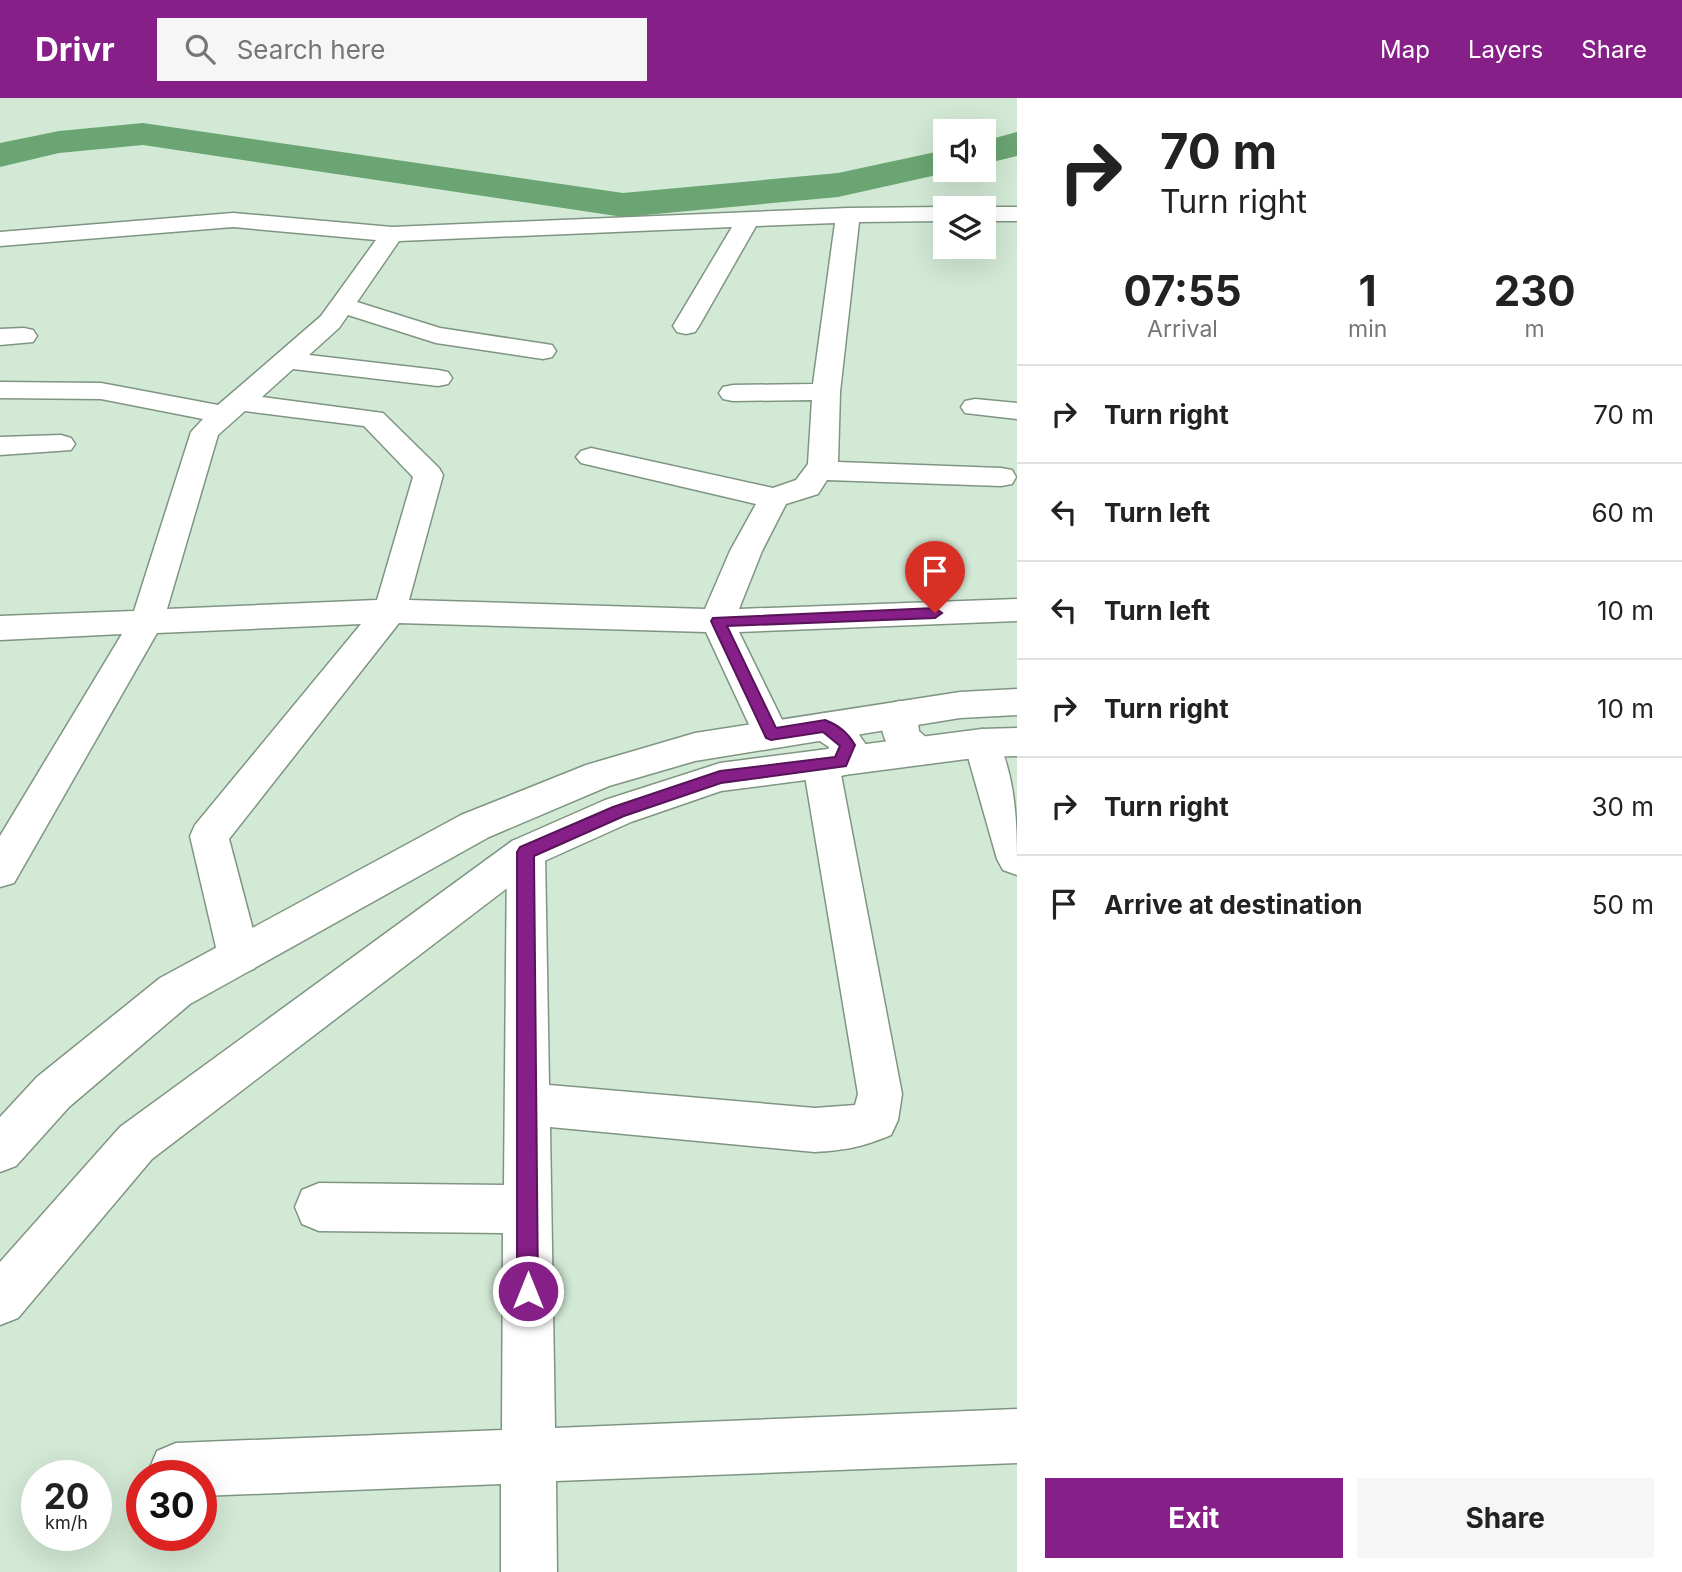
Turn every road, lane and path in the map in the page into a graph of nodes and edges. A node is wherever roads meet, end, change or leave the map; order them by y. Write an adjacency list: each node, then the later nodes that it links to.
1 (933, 214): 4 (street)
2 (996, 214): 3 (street)
3 (1017, 214)
4 (848, 215): 5 (street); 14 (street)
5 (748, 219): 6 (street); 9 (street)
6 (392, 234): 7 (street); 8 (street)
7 (0, 239)
8 (342, 304): 10 (street); 11 (street)
9 (687, 326)
10 (543, 351)
11 (286, 360): 12 (street); 17 (street)
12 (438, 377)
13 (0, 390): 17 (street)
14 (825, 392): 15 (street); 22 (street)
15 (733, 393)
16 (975, 407): 18 (street)
17 (231, 408): 26 (street); 27 (street)
18 (1017, 411)
19 (61, 444): 20 (street)
20 (0, 446)
21 (591, 457): 24 (street)
22 (818, 471): 23 (street); 24 (street)
23 (1001, 477)
24 (774, 498): 28 (street)
25 (1017, 610): 28 (street)
26 (390, 611): 27 (street); 28 (street); 40 (street)
27 (146, 621): 29 (street); 36 (street)
28 (718, 621): 32 (street)
29 (0, 628)
30 (1017, 702): 31 (street)
31 (899, 714): 34 (street); 35 (street)
32 (771, 734): 34 (street); 40 (street)
33 (1000, 742): 35 (street); 38 (street)
34 (829, 751): 35 (street); 37 (street); 41 (street)
35 (918, 751)
36 (14, 818): 39 (street)
37 (526, 852): 41 (street); 45 (street)
38 (1017, 859)
39 (0, 871)
40 (239, 956): 42 (street)
41 (527, 1104): 44 (street)
42 (0, 1150)
43 (318, 1207): 44 (street)
44 (527, 1209): 47 (street)
45 (0, 1300)
46 (1017, 1436): 47 (street)
47 (528, 1455): 48 (street); 49 (street)
48 (217, 1469)
49 (529, 1572)

